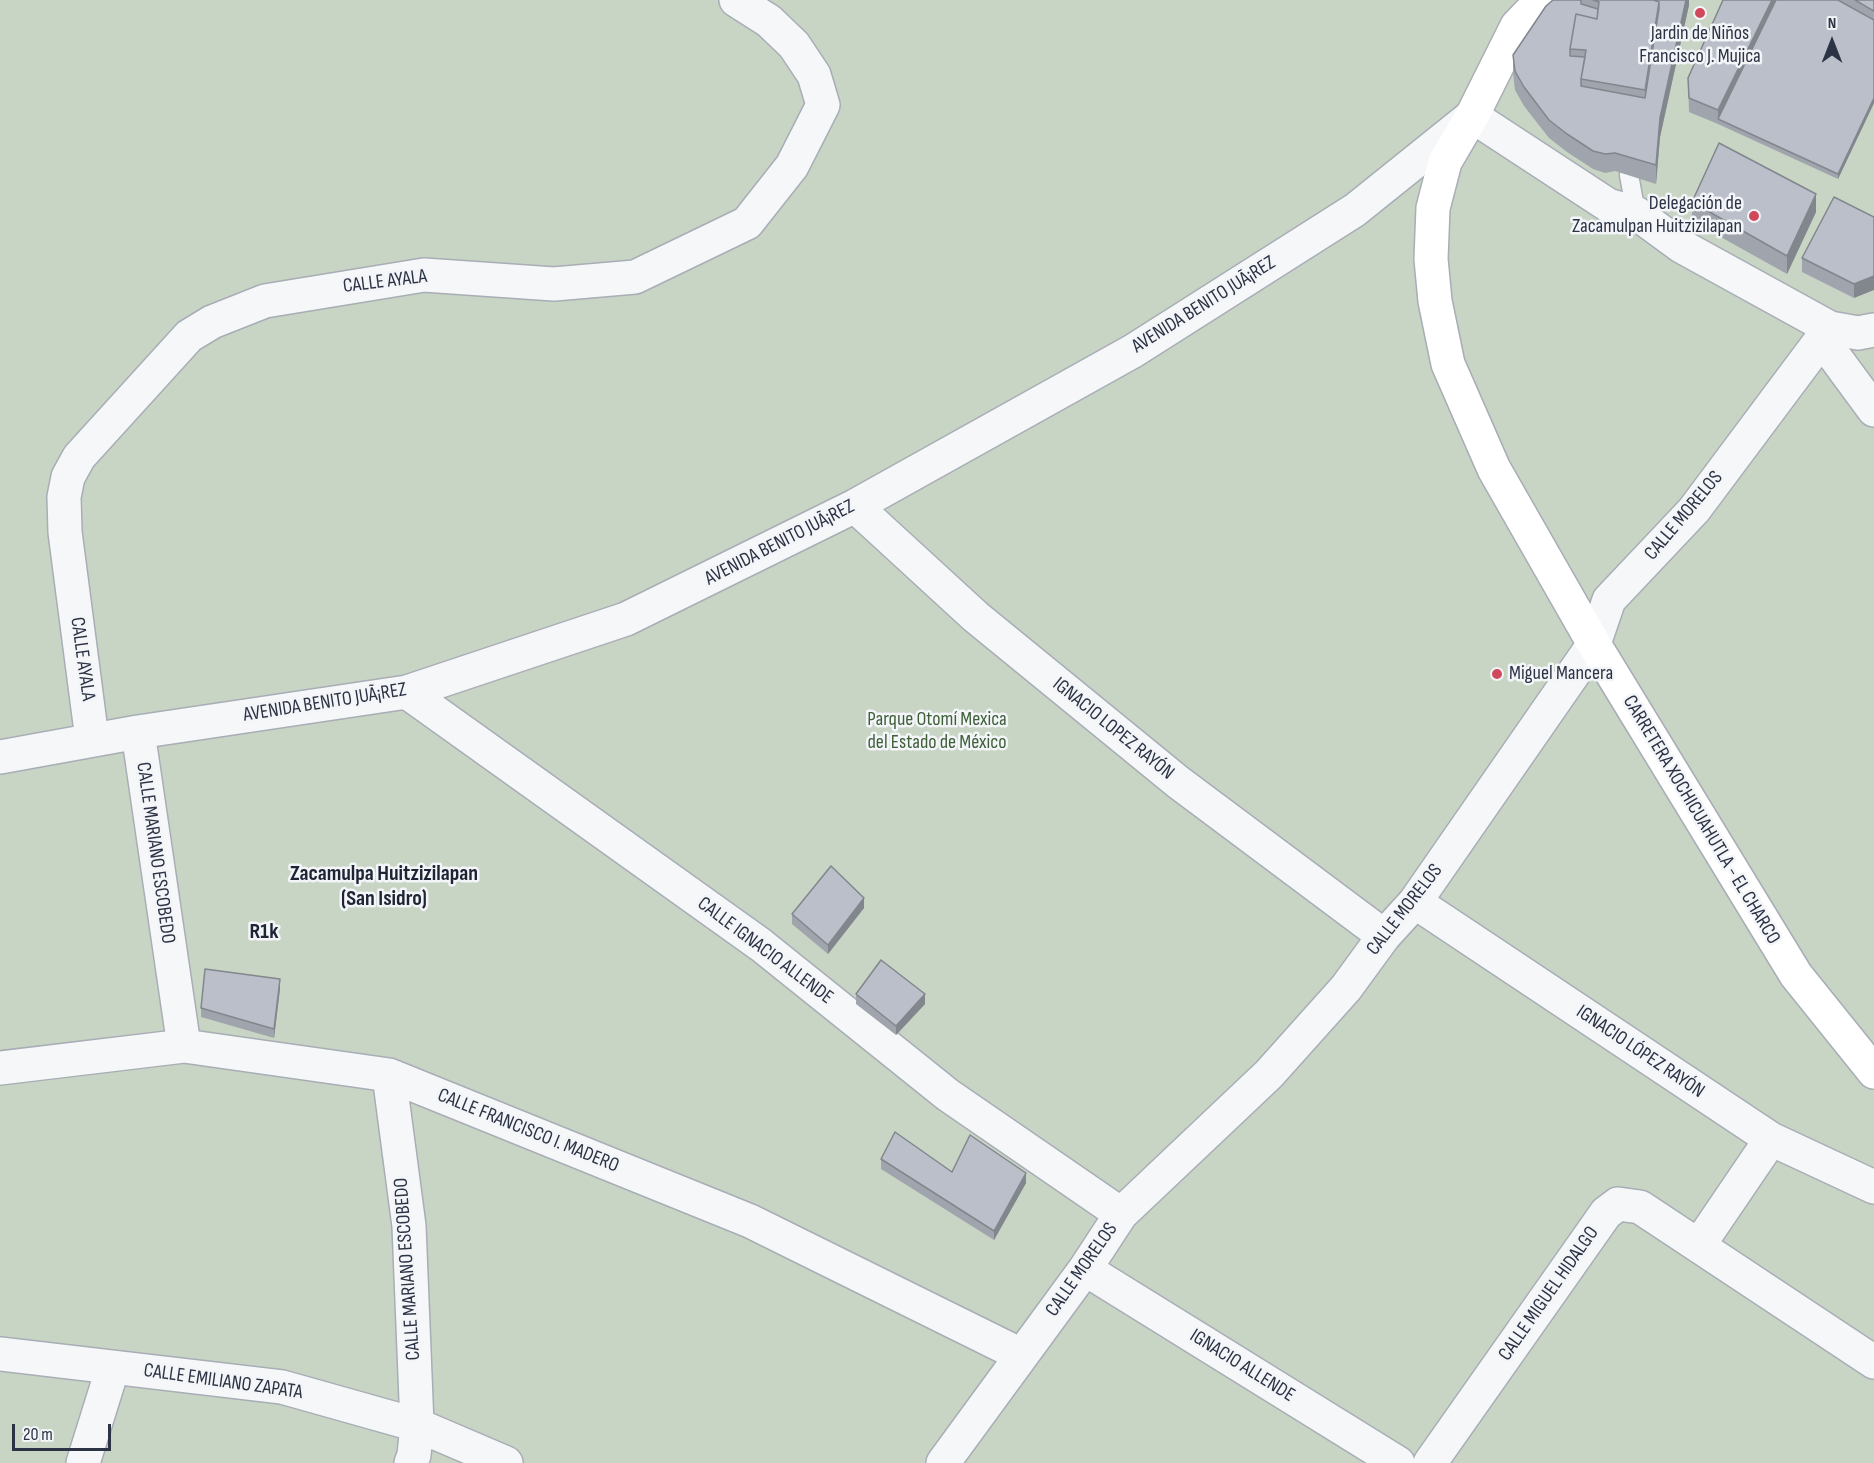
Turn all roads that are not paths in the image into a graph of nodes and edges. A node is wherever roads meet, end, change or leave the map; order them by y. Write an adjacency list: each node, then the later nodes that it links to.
1 (736, 0): 13 (street, CALLE AYALA)
2 (1542, 0): 3 (main road, CARRETERA XOCHICUAHUTLA - EL CHARCO)
3 (1472, 116): 5 (street); 9 (street, AVENIDA BENITO JUÃ¡REZ); 10 (main road, CARRETERA XOCHICUAHUTLA - EL CHARCO)
4 (1634, 145): 5 (lane)
5 (1635, 213): 7 (street)
6 (1874, 330): 7 (street)
7 (1825, 333): 8 (street); 10 (street, CALLE MORELOS)
8 (1874, 410)
9 (855, 506): 11 (street, AVENIDA BENITO JUÃ¡REZ); 16 (street, IGNACIO LOPEZ RAYÓN)
10 (1594, 644): 15 (street, CALLE MORELOS); 19 (main road, CARRETERA XOCHICUAHUTLA - EL CHARCO)
11 (407, 692): 12 (street, AVENIDA BENITO JUÃ¡REZ); 23 (street, CALLE IGNACIO ALLENDE)
12 (138, 732): 13 (street, AVENIDA BENITO JUÃ¡REZ); 17 (street, CALLE MARIANO ESCOBEDO)
13 (92, 740): 14 (street, AVENIDA BENITO JUÃ¡REZ)
14 (0, 757)
15 (1415, 902): 16 (street, CALLE MORELOS); 21 (street, IGNACIO LÓPEZ RAYÓN)
16 (1384, 936): 23 (street, CALLE MORELOS)
17 (184, 1046): 18 (street, CALLE FRANCISCO I. MADERO); 20 (street, CALLE FRANCISCO I. MADERO)
18 (0, 1068)
19 (1874, 1072)
20 (388, 1075): 27 (street, CALLE FRANCISCO I. MADERO); 30 (street, CALLE MARIANO ESCOBEDO)
21 (1771, 1139): 22 (street, IGNACIO LÓPEZ RAYÓN); 24 (street)
22 (1874, 1187)
23 (1121, 1214): 25 (street, CALLE MORELOS)
24 (1699, 1245): 28 (street, CALLE MIGUEL HIDALGO); 36 (street, CALLE MIGUEL HIDALGO)
25 (1085, 1269): 27 (street, CALLE MORELOS); 35 (street, IGNACIO ALLENDE)
26 (0, 1354): 29 (street, CALLE EMILIANO ZAPATA)
27 (1021, 1355): 34 (street, CALLE MORELOS)
28 (1874, 1362)
29 (113, 1367): 30 (street, CALLE EMILIANO ZAPATA); 31 (street)
30 (417, 1425): 32 (street, CALLE MARIANO ESCOBEDO); 33 (street, CALLE EMILIANO ZAPATA)
31 (83, 1463)
32 (411, 1463)
33 (506, 1463)
34 (943, 1463)
35 (1398, 1463)
36 (1430, 1463)

